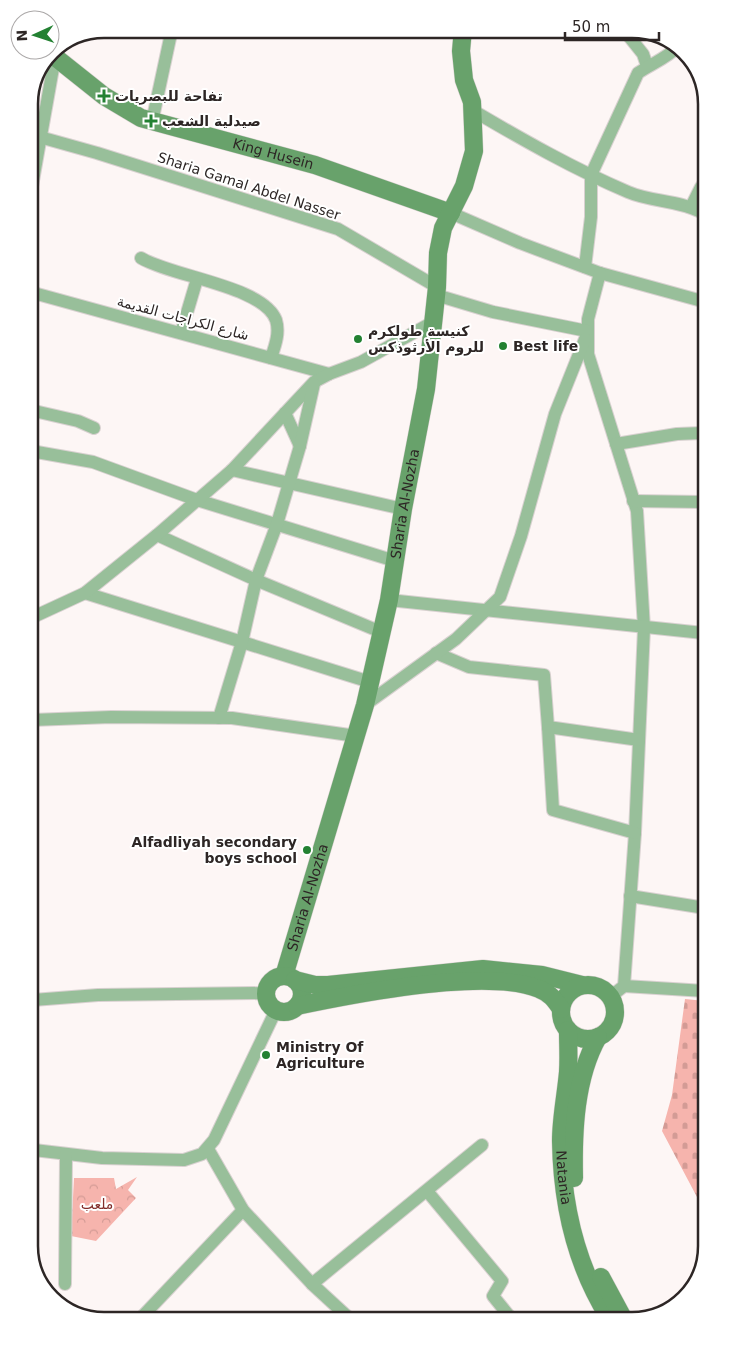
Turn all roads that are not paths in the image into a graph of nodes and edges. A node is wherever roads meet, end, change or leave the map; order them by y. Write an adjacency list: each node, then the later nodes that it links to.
1 (170, 38): 10 (street)
2 (462, 38): 8 (street, Sharia Al-Nozha)
3 (629, 38): 6 (street)
4 (673, 52): 6 (street)
5 (58, 60): 10 (street, King Husein)
6 (645, 60): 12 (street)
7 (50, 65): 9 (street)
8 (472, 110): 12 (street); 14 (street, Sharia Al-Nozha)
9 (38, 122)
10 (152, 122): 14 (street, King Husein)
11 (38, 137): 19 (street, Sharia Gamal Abdel Nasser)
12 (591, 175): 13 (street); 16 (street)
13 (696, 210)
14 (451, 213): 16 (street); 19 (street, Sharia Al-Nozha)
15 (141, 258): 18 (street)
16 (585, 267): 17 (street)
17 (600, 273): 21 (street); 24 (street)
18 (197, 279): 23 (street); 25 (street)
19 (436, 291): 22 (street, Sharia Al-Nozha); 24 (street, Sharia Gamal Abdel Nasser)
20 (38, 294): 23 (street, شارع الكراجات القديمة)
21 (698, 300)
22 (434, 322): 26 (street); 40 (street, Sharia Al-Nozha)
23 (181, 333): 25 (street, شارع الكراجات القديمة)
24 (587, 334): 32 (street); 47 (street)
25 (272, 358): 26 (street, شارع الكراجات القديمة)
26 (328, 374): 27 (street)
27 (314, 382): 29 (street); 33 (street)
28 (38, 412): 30 (street)
29 (285, 413): 33 (street); 35 (street)
30 (94, 428)
31 (698, 433): 32 (street)
32 (616, 444): 38 (street)
33 (300, 446): 36 (street)
34 (38, 452): 37 (street)
35 (232, 470): 36 (street); 37 (street)
36 (288, 482): 40 (street); 41 (street)
37 (197, 500): 41 (street); 42 (street)
38 (633, 501): 39 (street); 49 (street)
39 (698, 502)
40 (403, 509): 43 (street, Sharia Al-Nozha)
41 (277, 524): 43 (street); 44 (street)
42 (157, 535): 44 (street); 45 (street)
43 (395, 561): 46 (street, Sharia Al-Nozha)
44 (256, 580): 50 (street); 52 (street)
45 (85, 594): 48 (street); 52 (street)
46 (389, 600): 47 (street); 50 (street, Sharia Al-Nozha)
47 (486, 610): 49 (street); 53 (street)
48 (38, 615)
49 (644, 628): 51 (street); 60 (street)
50 (381, 632): 54 (street, Sharia Al-Nozha)
51 (698, 633)
52 (242, 642): 54 (street); 56 (street)
53 (436, 653): 55 (street); 58 (street)
54 (370, 682): 55 (street, Sharia Al-Nozha)
55 (365, 705): 59 (street, Sharia Al-Nozha)
56 (219, 718): 57 (street); 59 (street)
57 (38, 720)
58 (548, 726): 60 (street); 61 (street)
59 (356, 736): 64 (street, Sharia Al-Nozha)
60 (639, 740): 61 (street)
61 (635, 833): 62 (street)
62 (630, 896): 63 (street); 66 (street)
63 (698, 907)
64 (290, 978): 65 (street); 68 (street); 71 (street)
65 (582, 986): 69 (street); 73 (street)
66 (624, 986): 67 (street); 69 (street)
67 (698, 991)
68 (266, 993): 70 (street); 72 (street)
69 (610, 997): 75 (street)
70 (38, 1000)
71 (297, 1006): 72 (street); 73 (street)
72 (276, 1010): 77 (street)
73 (561, 1010): 74 (street)
74 (568, 1030): 75 (street); 87 (street, Natania)
75 (598, 1036): 88 (street, Natania)
76 (482, 1145): 80 (street)
77 (208, 1149): 79 (street); 81 (street)
78 (38, 1150): 79 (street)
79 (66, 1154): 82 (street)
80 (427, 1191): 83 (street); 86 (street)
81 (244, 1210): 83 (street); 84 (street)
82 (65, 1284)
83 (312, 1284): 85 (street)
84 (147, 1312)
85 (342, 1312)
86 (506, 1312)
87 (606, 1312)
88 (620, 1312)

